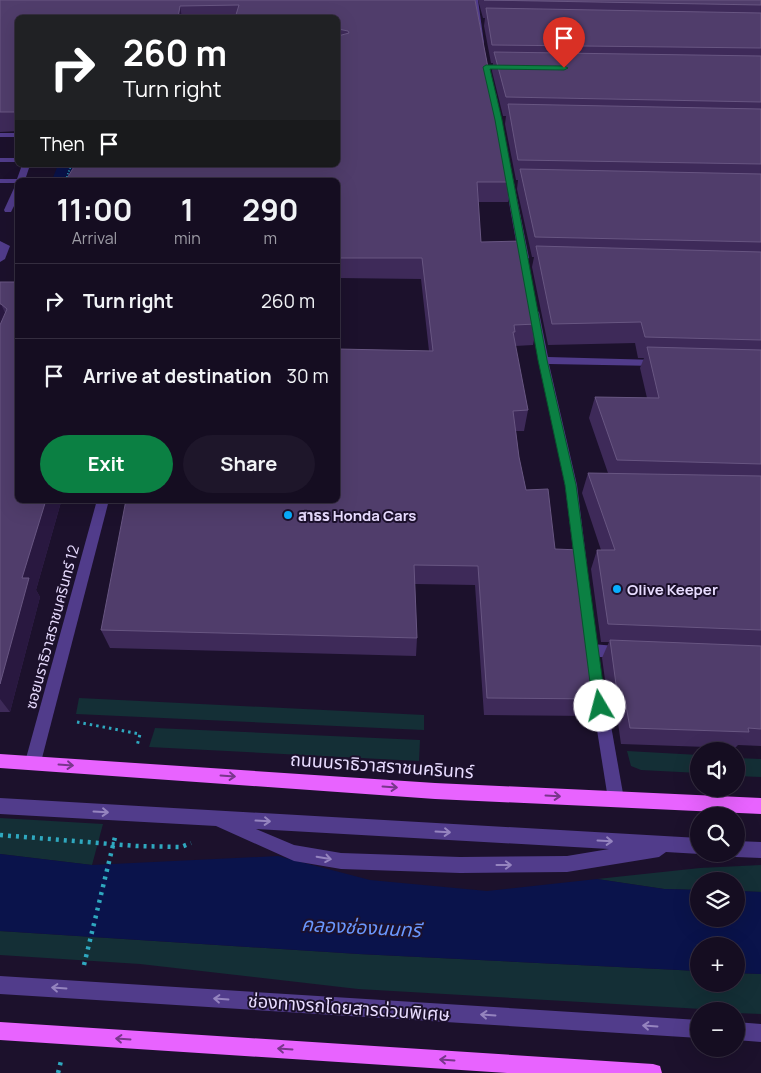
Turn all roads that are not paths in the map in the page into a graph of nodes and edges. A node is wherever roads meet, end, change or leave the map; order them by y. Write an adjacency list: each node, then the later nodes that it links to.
1 (475, 0): 2 (street)
2 (484, 58)
3 (490, 85): 14 (street)
4 (0, 135): 5 (street)
5 (15, 135)
6 (0, 160): 7 (street)
7 (15, 160)
8 (0, 181): 9 (street)
9 (15, 181)
10 (15, 195): 11 (street)
11 (8, 210)
12 (0, 244): 13 (street)
13 (0, 259)
14 (529, 266)
15 (532, 301): 16 (street)
16 (542, 360): 17 (street); 19 (street)
17 (672, 364)
18 (102, 503): 24 (street, ซอยนราธิวาสราชนครินทร์ 12)
19 (582, 578)
20 (592, 650): 21 (street)
21 (632, 651)
22 (596, 678): 25 (street)
23 (0, 760): 24 (main road, ถนนนราธิวาสราชนครินทร์)
24 (33, 762): 25 (main road, ถนนนราธิวาสราชนครินทร์, one-way to 25)
25 (616, 799): 27 (main road, ถนนนราธิวาสราชนครินทร์)
26 (0, 806): 28 (street, one-way to 28)
27 (761, 806)
28 (213, 818): 29 (street, one-way to 29); 29 (street, one-way to 29)
29 (681, 846): 30 (street)
30 (690, 846)
31 (745, 849): 32 (street)
32 (761, 850)
33 (0, 985): 34 (street, ช่องทางรถโดยสารด่วนพิเศษ, one-way to 33)
34 (690, 1028)
35 (0, 1031): 38 (main road, one-way to 35)
36 (745, 1032): 37 (street)
37 (761, 1033)
38 (653, 1073)

